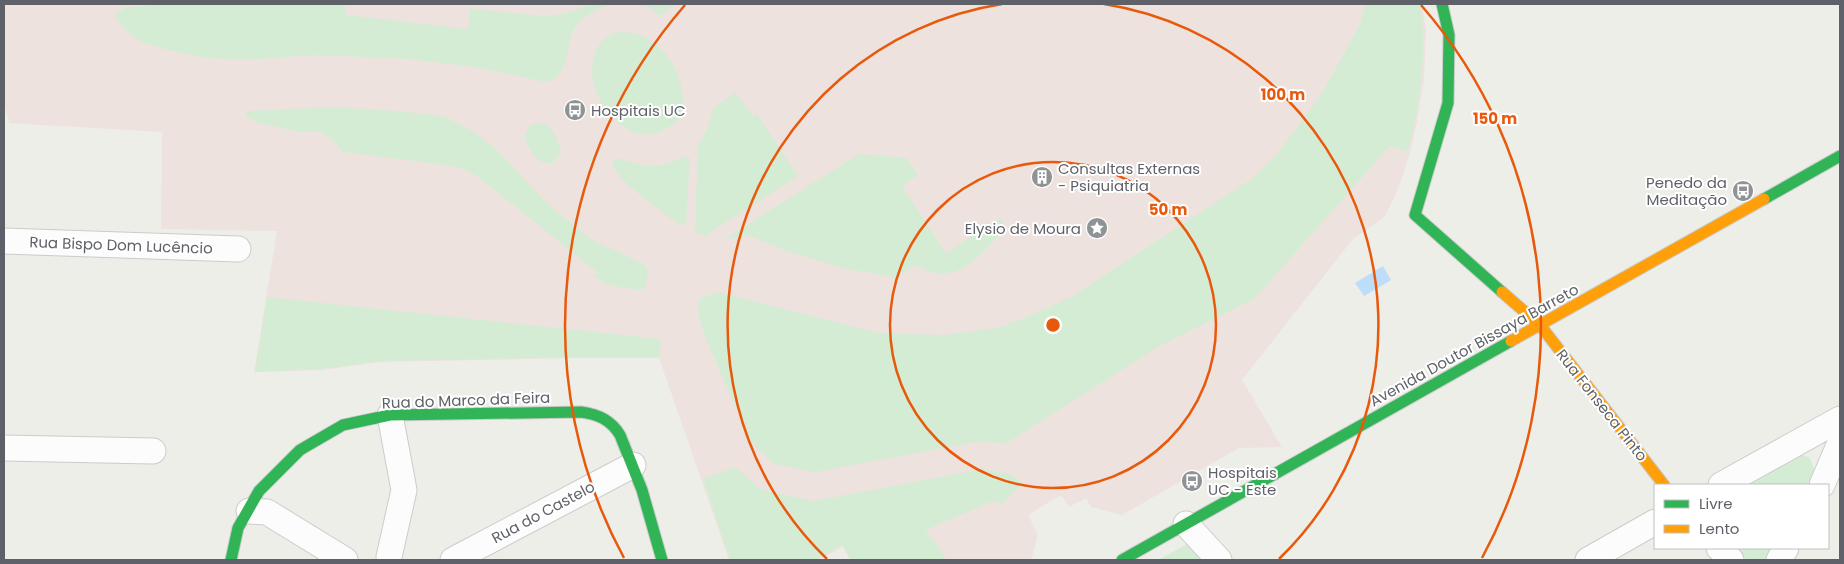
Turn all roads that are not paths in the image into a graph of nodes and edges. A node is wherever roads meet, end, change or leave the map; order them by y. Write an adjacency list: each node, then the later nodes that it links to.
1 (1442, 4): 5 (street, Rua Fonseca Pinto)
2 (1840, 156): 5 (street, Avenida Doutor Bissaya Barreto)
3 (4, 241): 4 (street, Rua Bispo Dom Lucêncio)
4 (238, 249)
5 (1540, 325): 12 (street, Rua Fonseca Pinto); 17 (street, Avenida Doutor Bissaya Barreto)
6 (390, 415): 11 (street, Rua do Marco da Feira); 15 (street, Rua do Marco da Feira); 20 (street)
7 (1840, 419): 13 (street)
8 (1840, 443): 14 (street)
9 (4, 448): 10 (street)
10 (153, 451)
11 (632, 465): 23 (street, Rua do Castelo); 24 (street, Rua do Marco da Feira)
12 (1663, 484)
13 (1723, 484)
14 (1822, 484)
15 (248, 511): 21 (street, Rua do Marco da Feira); 22 (street)
16 (1654, 523): 27 (street)
17 (1186, 524): 25 (street, Avenida Doutor Bissaya Barreto); 26 (street)
18 (1720, 549): 28 (street)
19 (1785, 549): 29 (street)
20 (387, 559)
21 (231, 560)
22 (345, 560)
23 (453, 560)
24 (662, 560)
25 (1122, 560)
26 (1219, 560)
27 (1588, 560)
28 (1731, 560)
29 (1779, 560)

